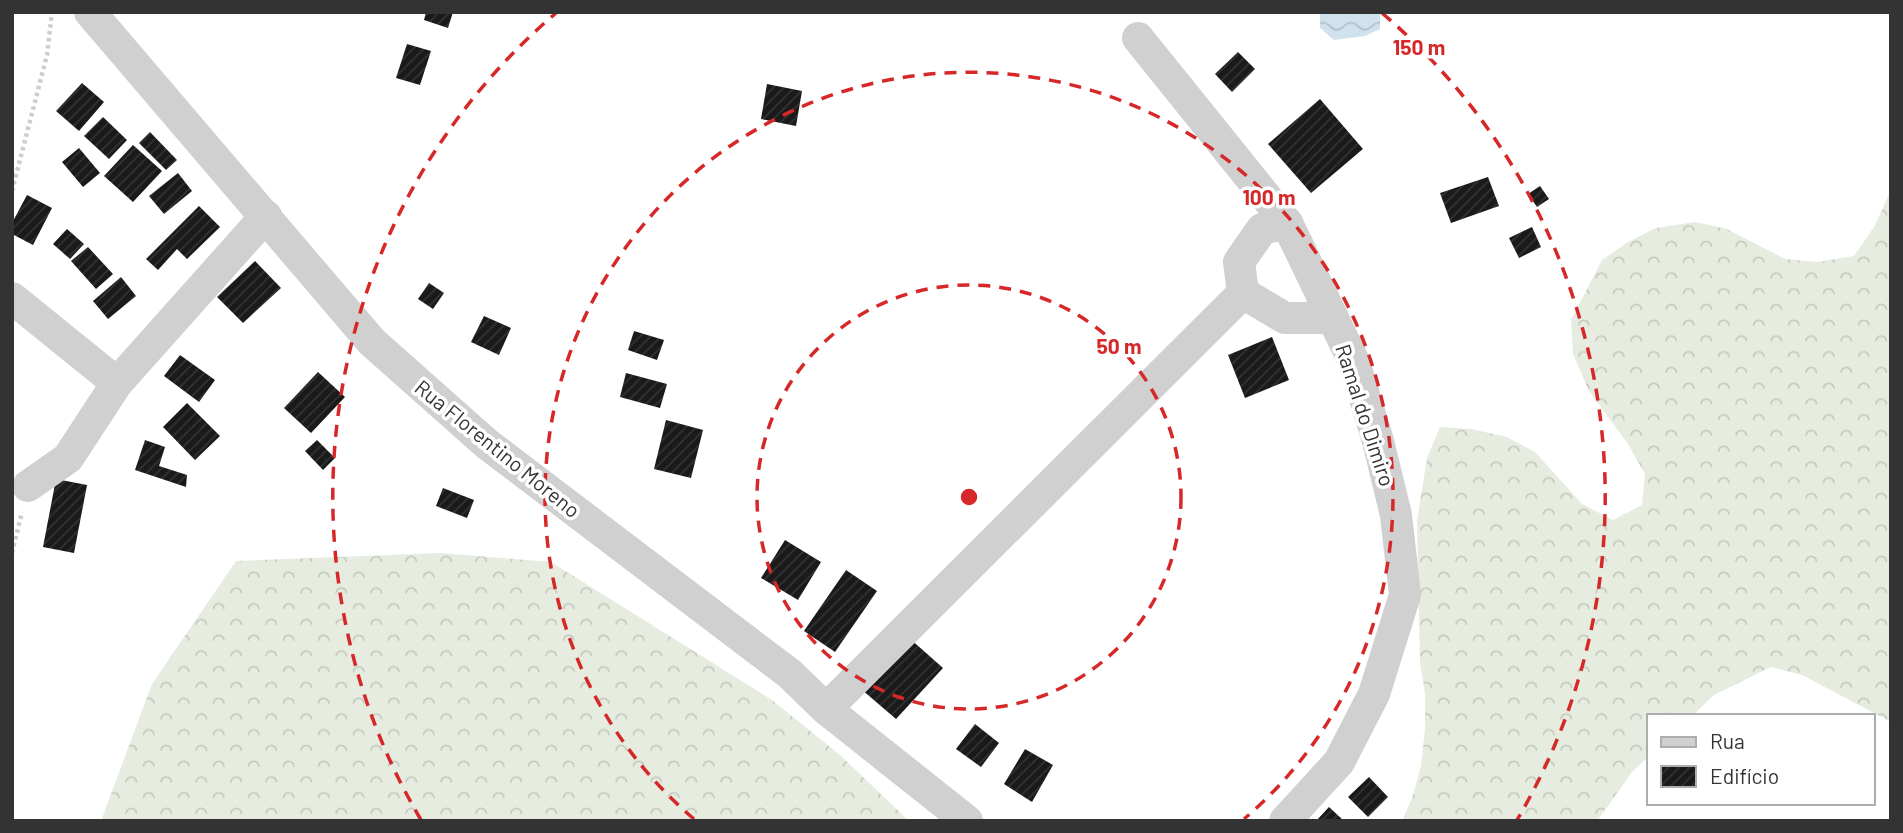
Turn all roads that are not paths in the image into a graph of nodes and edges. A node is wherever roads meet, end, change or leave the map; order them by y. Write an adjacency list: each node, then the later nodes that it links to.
1 (90, 12): 3 (street, Rua Florentino Moreno)
2 (1138, 38): 4 (street, Ramal do Dimiro)
3 (266, 216): 8 (street); 10 (street, Rua Florentino Moreno)
4 (1287, 223): 5 (street); 7 (street, Ramal do Dimiro)
5 (1243, 293): 7 (street); 10 (street)
6 (12, 298): 8 (street)
7 (1333, 318): 12 (street, Ramal do Dimiro)
8 (117, 383): 9 (street)
9 (28, 486)
10 (826, 709): 11 (street, Rua Florentino Moreno)
11 (967, 821)
12 (1285, 821)

